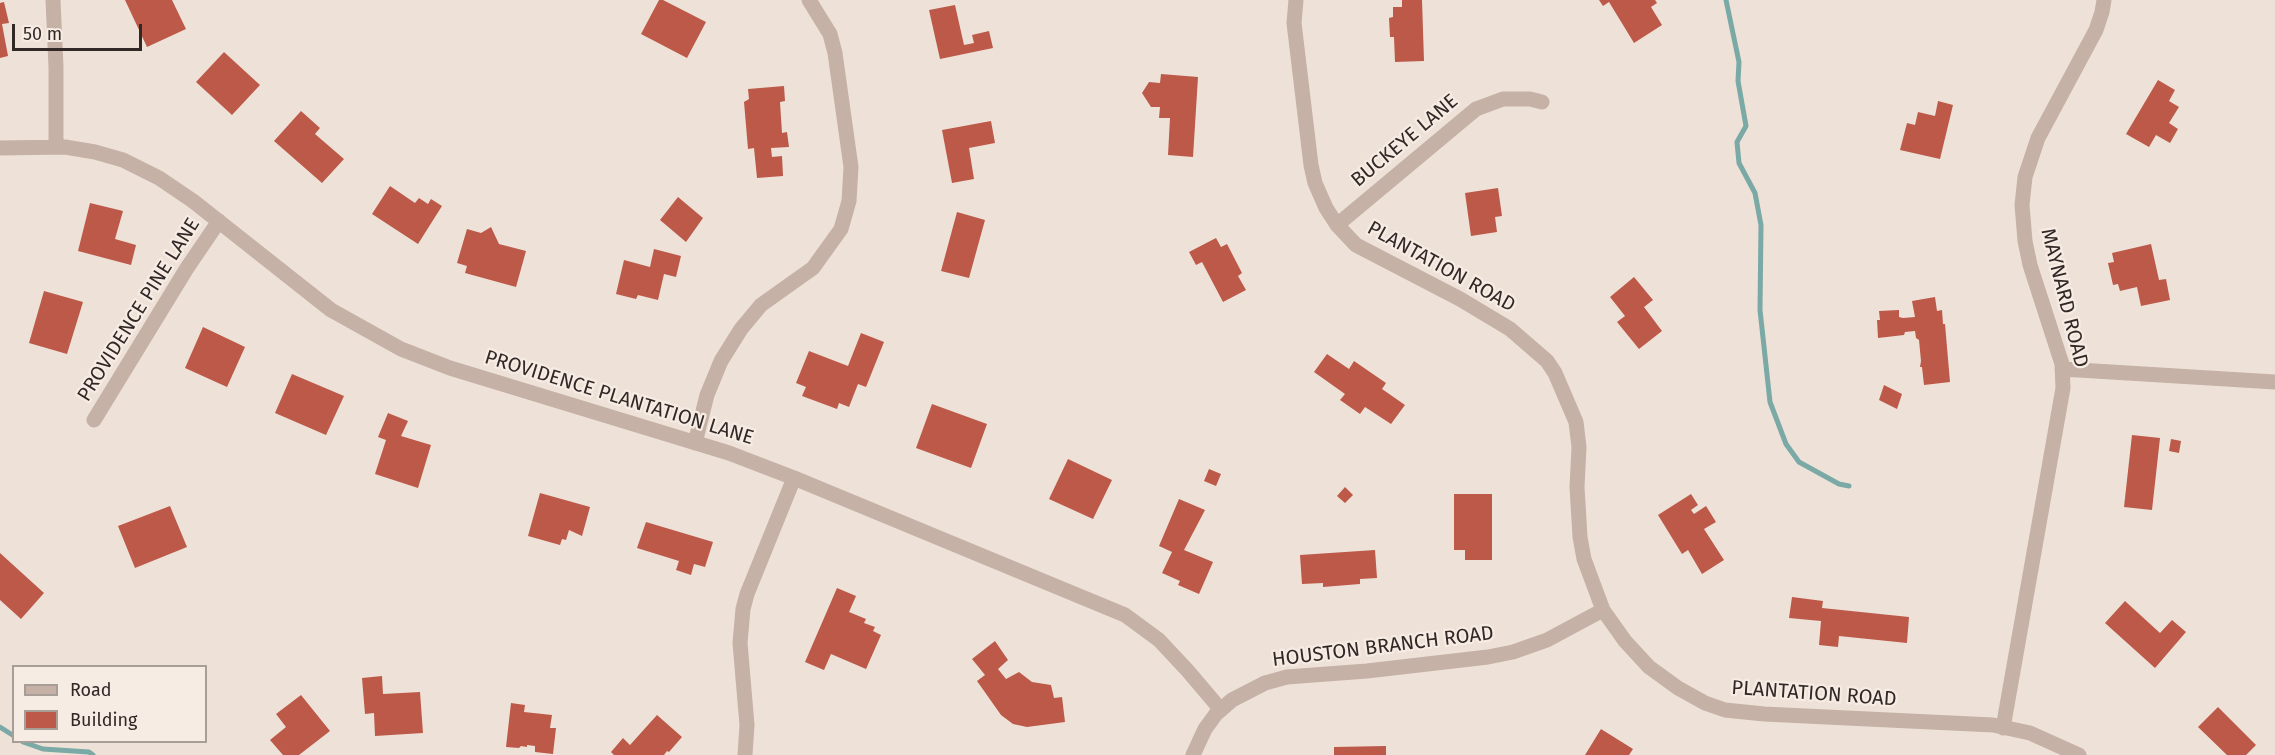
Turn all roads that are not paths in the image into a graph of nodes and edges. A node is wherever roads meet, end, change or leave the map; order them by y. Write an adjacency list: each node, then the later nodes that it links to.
1 (53, 0): 6 (street)
2 (809, 0): 13 (street)
3 (1296, 0): 9 (street, PLANTATION ROAD)
4 (2104, 0): 10 (street, MAYNARD ROAD)
5 (1542, 102): 9 (street, BUCKEYE LANE)
6 (56, 147): 7 (street, PROVIDENCE PLANTATION LANE); 8 (street, PROVIDENCE PLANTATION LANE)
7 (0, 148)
8 (219, 221): 12 (street, PROVIDENCE PINE LANE); 13 (street, PROVIDENCE PLANTATION LANE)
9 (1337, 225): 15 (street, PLANTATION ROAD)
10 (2062, 369): 11 (street); 17 (street, MAYNARD ROAD)
11 (2275, 382)
12 (94, 420)
13 (695, 443): 14 (street, PROVIDENCE PLANTATION LANE)
14 (794, 478): 16 (street, PROVIDENCE PLANTATION LANE); 18 (street)
15 (1603, 610): 16 (street, HOUSTON BRANCH ROAD); 17 (street, PLANTATION ROAD)
16 (1221, 710): 19 (street, HOUSTON BRANCH ROAD)
17 (2003, 728): 20 (street, PLANTATION ROAD)
18 (745, 755)
19 (1192, 755)
20 (2079, 755)

